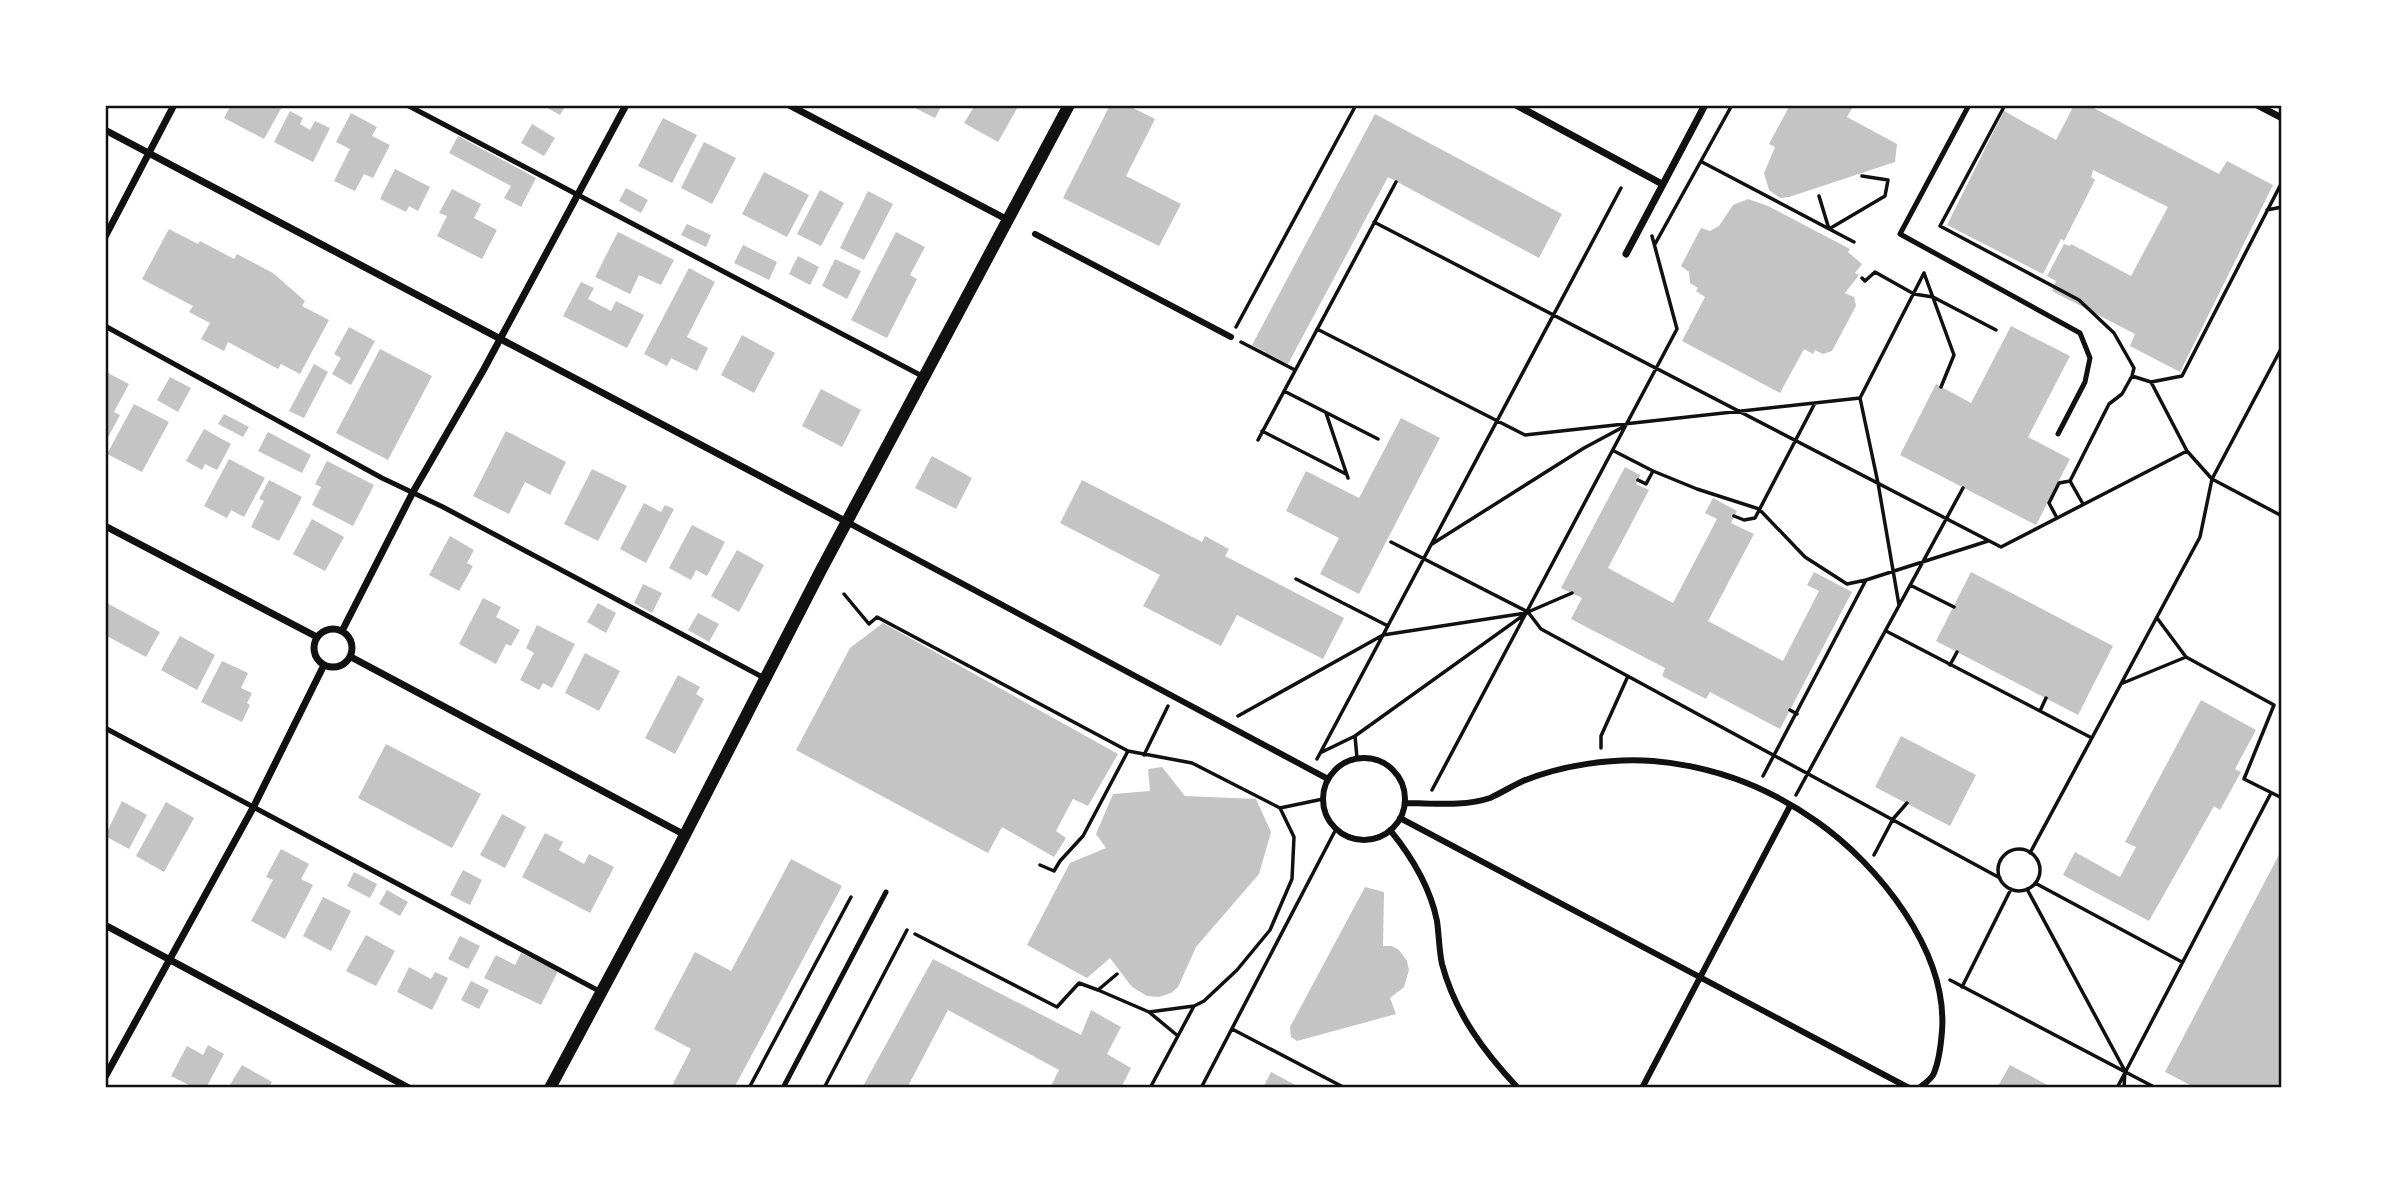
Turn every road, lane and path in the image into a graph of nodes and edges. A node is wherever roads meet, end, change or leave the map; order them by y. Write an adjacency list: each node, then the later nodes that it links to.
1 (174, 105): 15 (street)
2 (407, 105): 22 (lane)
3 (626, 105): 22 (street)
4 (789, 105): 27 (street)
5 (1069, 105): 27 (street)
6 (1356, 105): 42 (path)
7 (1516, 105): 20 (street)
8 (1705, 105): 20 (street)
9 (1732, 105): 16 (path)
10 (1969, 105): 59 (lane)
11 (2005, 105): 47 (path)
12 (2257, 105): 13 (street)
13 (2282, 118)
14 (105, 130): 15 (street)
15 (149, 152): 31 (street); 43 (street)
16 (1702, 162): 29 (path); 33 (path)
17 (1862, 176): 29 (path)
18 (1396, 181): 28 (path)
19 (2282, 182): 25 (path)
20 (1662, 184): 26 (street)
21 (1621, 188): 38 (path)
22 (578, 195): 43 (street); 48 (lane)
23 (1819, 195): 29 (path)
24 (2282, 207): 25 (path)
25 (2267, 211): 49 (path)
26 (1647, 215): 33 (path); 34 (street)
27 (1008, 220): 48 (street)
28 (1374, 222): 38 (path); 40 (path)
29 (1829, 229): 32 (path)
30 (1035, 233): 42 (street)
31 (105, 237)
32 (1854, 242)
33 (1655, 244): 45 (path)
34 (1626, 254)
35 (1862, 278): 36 (path)
36 (1913, 294): 37 (path); 37 (path); 52 (path)
37 (1933, 297): 41 (path); 50 (path)
38 (1553, 315): 45 (path); 56 (path)
39 (105, 327): 71 (lane)
40 (1317, 329): 46 (path); 56 (path)
41 (1996, 330)
42 (1231, 337): 46 (path)
43 (500, 340): 71 (street); 78 (street)
44 (2281, 350): 66 (path)
45 (1657, 369): 54 (path); 57 (path)
46 (1295, 370): 51 (path)
47 (2132, 376): 49 (path); 68 (path)
48 (924, 377): 78 (street)
49 (2151, 382): 64 (path)
50 (1941, 387)
51 (1284, 391): 55 (path); 58 (path)
52 (1860, 398): 53 (path); 69 (path)
53 (1815, 403): 54 (path); 62 (path)
54 (1740, 412): 57 (path); 62 (path)
55 (1326, 413): 58 (path); 60 (path)
56 (1497, 421): 57 (path); 82 (path)
57 (1627, 425): 63 (path); 82 (path)
58 (1262, 431): 61 (path)
59 (2058, 433)
60 (1378, 439)
61 (1258, 440)
62 (1796, 440): 69 (path); 73 (path)
63 (1613, 450): 65 (path); 93 (path)
64 (2187, 451): 66 (path); 72 (path)
65 (1653, 471): 67 (path); 73 (path)
66 (2213, 479): 75 (path); 94 (path)
67 (1638, 480)
68 (2070, 481): 72 (path); 77 (path)
69 (1878, 483): 76 (path); 85 (path)
70 (1963, 488): 76 (path)
71 (413, 492): 96 (street); 106 (lane)
72 (2083, 504): 77 (path)
73 (1759, 509): 74 (path); 87 (path)
74 (1734, 516)
75 (2282, 516)
76 (1946, 518): 80 (path); 84 (path)
77 (2057, 518): 80 (path)
78 (847, 522): 106 (street); 108 (street)
79 (105, 526): 99 (street)
80 (1989, 541): 84 (path)
81 (1391, 542): 83 (path)
82 (1431, 544): 83 (path)
83 (1423, 559): 93 (path); 95 (path)
84 (1922, 562): 85 (path); 88 (path)
85 (1893, 572): 87 (path); 91 (path)
86 (1296, 579): 95 (path)
87 (1867, 580): 112 (path)
88 (1910, 584): 91 (path); 92 (path)
89 (1572, 593): 93 (path)
90 (844, 594): 117 (path)
91 (1899, 606): 97 (path)
92 (1954, 607)
93 (1528, 612): 98 (path); 105 (path); 115 (path); 130 (path)
94 (2157, 618): 102 (path); 107 (path)
95 (1388, 626): 98 (path)
96 (342, 631): 99 (street); 101 (street)
97 (1886, 631): 104 (path); 124 (path)
98 (1383, 635): 113 (path); 118 (path)
99 (317, 637): 103 (street)
100 (1957, 652): 104 (path)
101 (351, 657): 103 (street); 139 (street)
102 (2186, 657): 107 (path); 127 (path)
103 (324, 665): 133 (street)
104 (1950, 665): 111 (path)
105 (1628, 676): 119 (path); 122 (path)
106 (765, 679): 139 (street)
107 (2121, 684): 116 (path)
108 (1173, 696): 113 (street); 120 (path)
109 (2046, 698): 111 (path)
110 (1790, 710): 112 (path)
111 (2040, 711): 116 (path)
112 (1797, 714): 119 (path)
113 (1224, 723): 123 (street)
114 (105, 728): 133 (lane)
115 (1355, 736): 118 (path); 121 (path)
116 (2090, 737): 140 (path)
117 (1128, 751): 120 (path); 141 (path)
118 (1320, 754): 123 (path)
119 (1774, 754): 124 (path); 126 (path)
120 (1144, 755): 134 (path)
121 (1357, 758): 125 (street); 130 (street)
122 (1602, 763): 126 (street); 130 (street)
123 (1311, 770): 125 (street)
124 (1809, 774): 132 (path); 136 (path)
125 (1328, 779): 129 (street)
126 (1757, 788): 132 (street)
127 (2272, 793): 128 (path); 155 (path)
128 (2282, 798)
129 (1323, 799): 134 (path); 137 (street)
130 (1405, 803): 135 (street)
131 (1907, 803): 136 (path)
132 (1790, 806): 142 (street); 158 (street)
133 (253, 808): 154 (street); 161 (lane)
134 (1280, 808): 151 (path)
135 (1400, 818): 138 (street); 158 (street)
136 (1893, 819): 142 (path); 143 (path)
137 (1336, 829): 138 (street); 153 (path)
138 (1390, 830): 176 (street)
139 (685, 835): 161 (street)
140 (2030, 853): 143 (path); 144 (path)
141 (1040, 865)
142 (1868, 866): 156 (street)
143 (2000, 878): 145 (path)
144 (2035, 883): 146 (path); 155 (path)
145 (2011, 889): 146 (path); 159 (path)
146 (2026, 889): 166 (path)
147 (886, 892): 171 (lane)
148 (851, 897): 170 (path)
149 (105, 925): 154 (street)
150 (907, 930): 172 (path)
151 (1270, 930): 153 (path); 162 (path)
152 (915, 934): 160 (path)
153 (1280, 936): 164 (path)
154 (169, 960): 167 (street); 168 (street)
155 (2182, 962): 166 (path)
156 (1936, 973): 159 (path); 179 (street)
157 (1117, 974): 160 (path)
158 (1700, 977): 177 (street); 178 (street)
159 (1962, 987): 166 (path)
160 (1098, 990): 163 (path)
161 (601, 992): 169 (street)
162 (1194, 1006): 163 (path); 165 (path)
163 (1149, 1012): 165 (path)
164 (1232, 1029): 174 (path); 175 (path)
165 (1178, 1036): 173 (path)
166 (2125, 1071): 180 (path); 181 (path); 182 (path)
167 (105, 1077)
168 (410, 1088)
169 (550, 1088)
170 (749, 1088)
171 (783, 1088)
172 (824, 1088)
173 (1150, 1088)
174 (1201, 1088)
175 (1345, 1088)
176 (1518, 1088)
177 (1642, 1088)
178 (1909, 1088)
179 (1919, 1088)
180 (2117, 1088)
181 (2124, 1088)
182 (2156, 1088)

